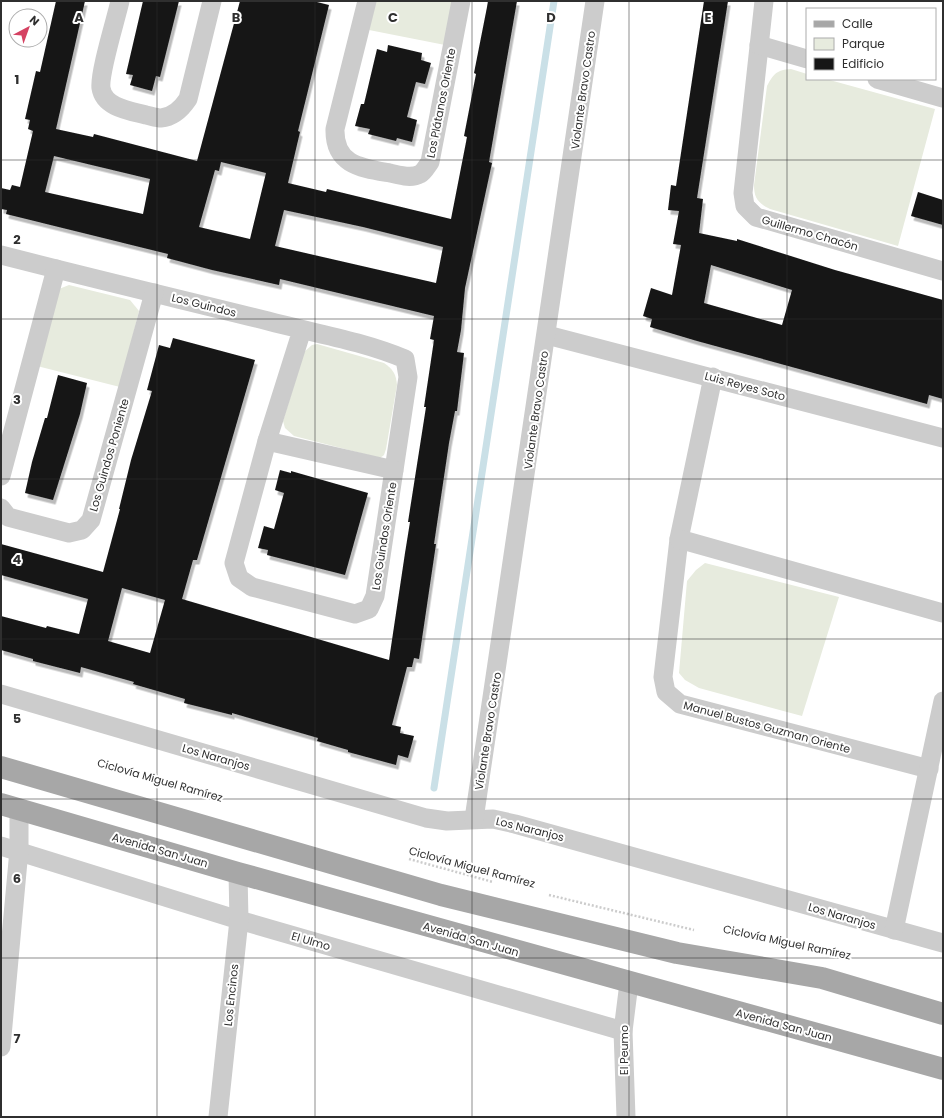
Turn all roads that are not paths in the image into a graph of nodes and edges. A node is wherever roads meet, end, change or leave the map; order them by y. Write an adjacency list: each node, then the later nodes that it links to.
1 (120, 1): 2 (street)
2 (212, 1)
3 (367, 1): 4 (street, Los Plátanos Oriente)
4 (461, 1)
5 (595, 1): 16 (street, Violante Bravo Castro)
6 (764, 1): 7 (street, Guillermo Chacón)
7 (759, 45): 8 (street); 13 (street, Guillermo Chacón)
8 (806, 59)
9 (880, 80): 10 (street)
10 (943, 98)
11 (1, 255): 12 (street, Los Guindos)
12 (56, 269): 14 (street, Los Guindos); 22 (street)
13 (943, 271)
14 (154, 293): 15 (street, Los Guindos); 23 (street, Los Guindos Poniente)
15 (302, 330): 17 (street, Los Guindos); 20 (street, Los Guindos Oriente)
16 (547, 335): 18 (street, Luis Reyes Soto); 31 (street, Violante Bravo Castro)
17 (406, 359): 21 (street, Los Guindos Oriente)
18 (713, 377): 19 (street, Luis Reyes Soto); 24 (street, Manuel Bustos Guzman Oriente)
19 (943, 438)
20 (268, 441): 21 (street, Los Guindos Oriente); 21 (street, Los Guindos Oriente)
21 (394, 470)
22 (1, 476)
23 (1, 508)
24 (679, 539): 25 (street); 29 (street, Manuel Bustos Guzman Oriente)
25 (943, 613)
26 (1, 694): 31 (street, Los Naranjos)
27 (943, 701): 29 (street)
28 (1, 767): 39 (main road)
29 (929, 769): 36 (street)
30 (10, 806): 33 (street); 34 (main road, Avenida San Juan)
31 (474, 819): 36 (street, Los Naranjos)
32 (1, 846): 33 (street, El Ulmo)
33 (19, 850): 35 (street, El Ulmo); 41 (street)
34 (238, 873): 35 (street, Los Encinos); 38 (main road, Avenida San Juan)
35 (239, 920): 40 (street, El Ulmo); 43 (street, Los Encinos)
36 (894, 930): 37 (street, Los Naranjos)
37 (943, 943)
38 (629, 983): 40 (street, El Peumo); 42 (main road, Avenida San Juan)
39 (943, 1014)
40 (623, 1031): 44 (street, El Peumo)
41 (1, 1047)
42 (943, 1069)
43 (218, 1117)
44 (626, 1117)

